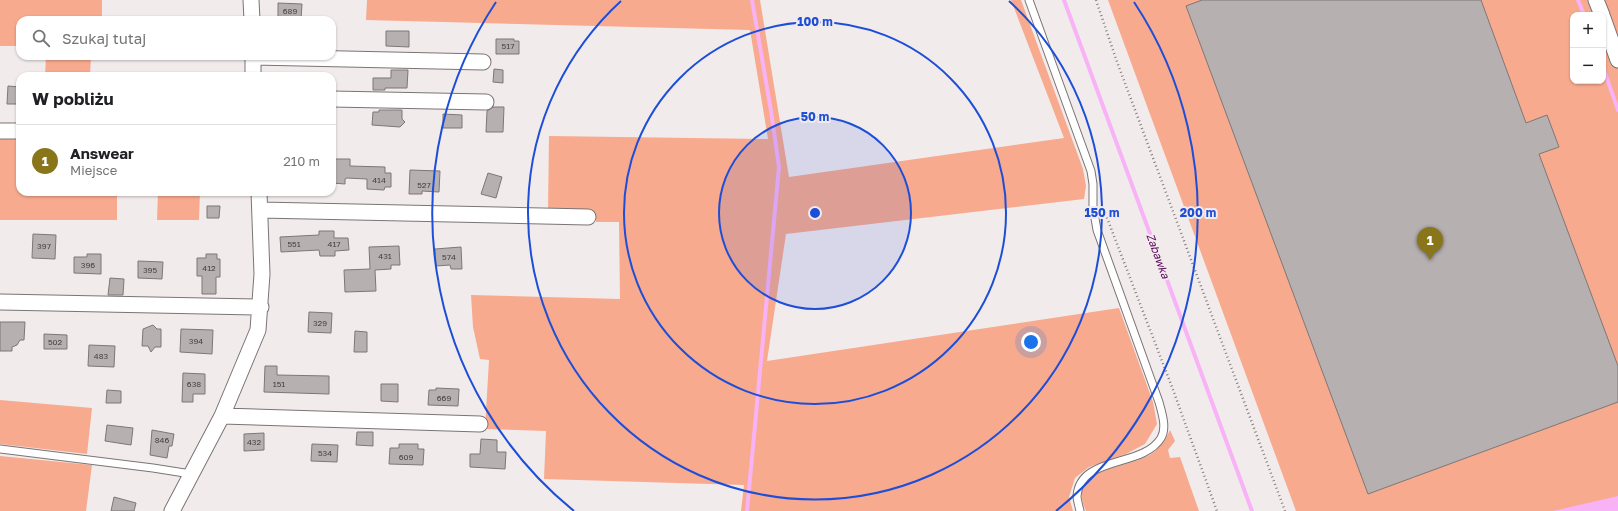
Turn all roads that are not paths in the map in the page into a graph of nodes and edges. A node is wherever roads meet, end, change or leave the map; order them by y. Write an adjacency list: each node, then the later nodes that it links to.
1 (251, 0): 5 (street)
2 (1030, 0): 26 (lane)
3 (1596, 0): 4 (street)
4 (1601, 12)
5 (252, 16)
6 (1606, 26): 9 (street)
7 (336, 59): 10 (street)
8 (253, 60): 11 (street)
9 (1618, 60)
10 (483, 62)
11 (253, 72)
12 (336, 99): 13 (street)
13 (486, 102)
14 (0, 131): 15 (street)
15 (16, 131)
16 (259, 196): 17 (street)
17 (260, 210): 18 (street); 20 (street)
18 (588, 217)
19 (0, 302): 20 (street)
20 (261, 308): 21 (street)
21 (222, 416): 22 (street); 24 (street)
22 (480, 424)
23 (0, 449): 24 (lane)
24 (191, 474): 25 (street)
25 (172, 511)
26 (1080, 511)

